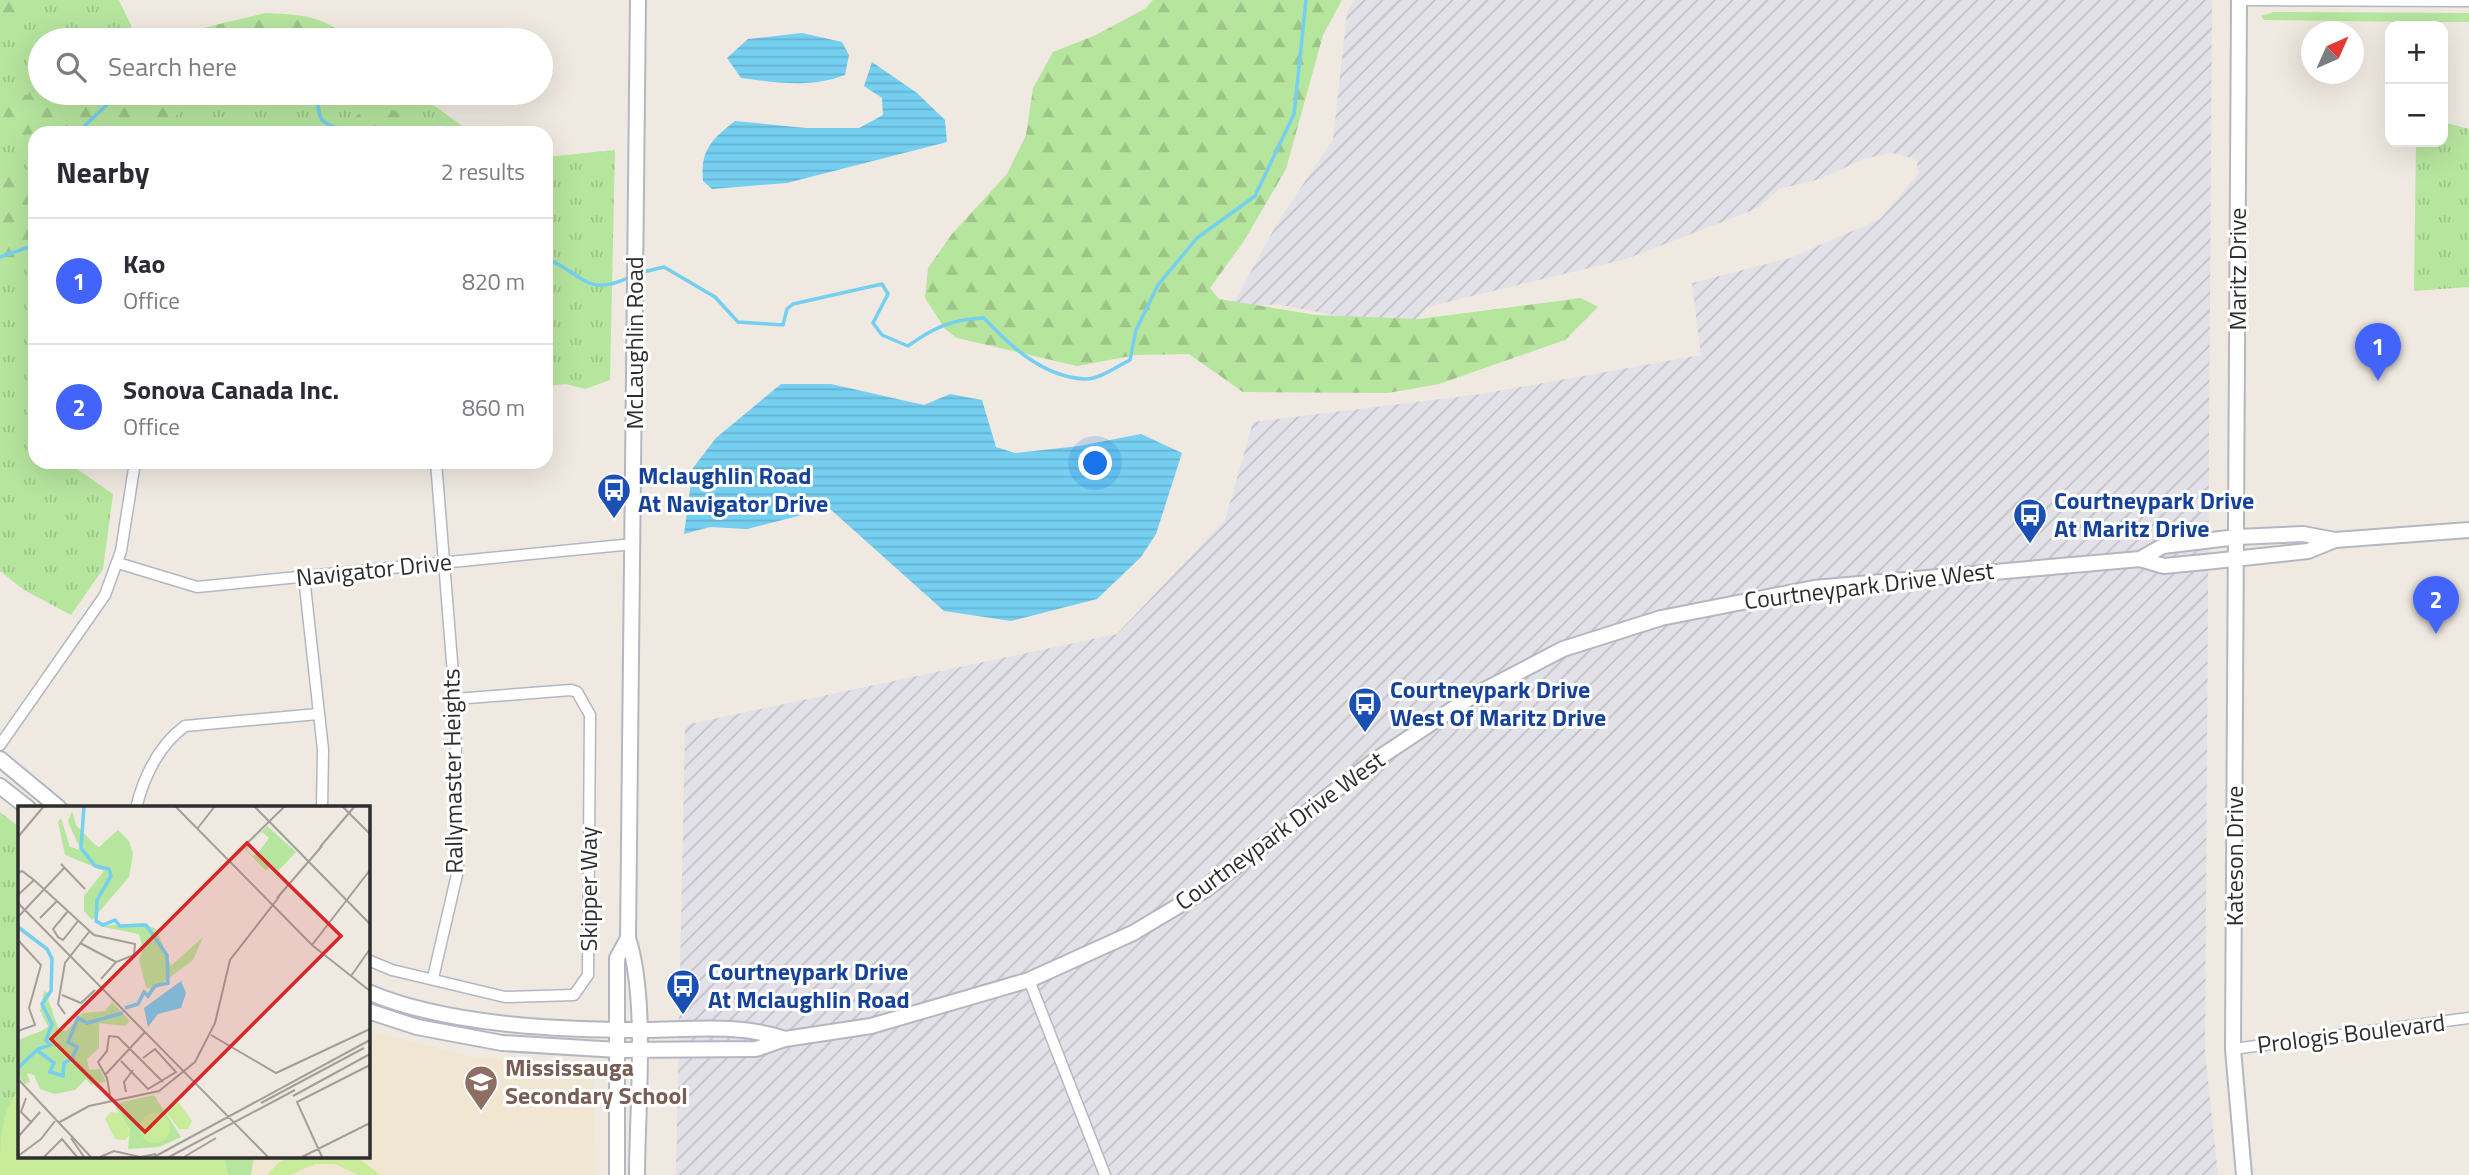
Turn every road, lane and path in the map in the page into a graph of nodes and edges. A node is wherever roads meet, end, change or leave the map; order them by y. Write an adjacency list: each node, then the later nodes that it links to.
1 (638, 0): 9 (main road, McLaughlin Road)
2 (2239, 0): 3 (street); 7 (main road, Maritz Drive)
3 (2469, 1)
4 (134, 469): 12 (street)
5 (436, 469): 13 (street, Rallymaster Heights)
6 (2469, 530): 8 (main road, Courtneypark Drive West)
7 (2237, 537): 8 (main road, Courtneypark Drive West); 10 (main road, Kateson Drive); 11 (main road, Courtneypark Drive West)
8 (2335, 540): 10 (main road, Courtneypark Drive West)
9 (633, 544): 13 (street, Navigator Drive); 24 (main road, McLaughlin Road)
10 (2236, 558): 11 (main road, Courtneypark Drive West); 34 (main road, Kateson Drive)
11 (2140, 559): 27 (main road, Courtneypark Drive West)
12 (118, 563): 14 (street, Navigator Drive); 17 (street)
13 (443, 563): 14 (street, Navigator Drive); 15 (street, Rallymaster Heights)
14 (304, 577): 16 (street)
15 (455, 699): 26 (street, Rallymaster Heights); 26 (street, Skipper Way)
16 (318, 714): 22 (street); 23 (street)
17 (0, 745)
18 (0, 760): 21 (main road)
19 (0, 786): 20 (main road)
20 (27, 806)
21 (58, 806)
22 (136, 806)
23 (322, 806)
24 (628, 938): 31 (main road, McLaughlin Road); 32 (main road, McLaughlin Road)
25 (369, 960): 26 (street, Skipper Way)
26 (433, 978)
27 (1029, 980): 33 (main road, Courtneypark Drive West); 39 (street)
28 (369, 992): 31 (main road, Courtneypark Drive West)
29 (369, 1011): 35 (main road, Courtneypark Drive West)
30 (2469, 1018): 34 (street, Prologis Boulevard)
31 (618, 1030): 32 (main road, Courtneypark Drive West); 35 (main road, McLaughlin Road)
32 (638, 1030): 33 (main road, Courtneypark Drive West); 36 (main road, McLaughlin Road)
33 (785, 1039): 36 (main road, Courtneypark Drive West)
34 (2233, 1049): 40 (main road, Kateson Drive)
35 (618, 1050): 36 (main road, Courtneypark Drive West); 37 (main road, McLaughlin Road)
36 (638, 1050): 38 (main road, McLaughlin Road)
37 (617, 1175)
38 (637, 1175)
39 (1105, 1175)
40 (2244, 1175)

